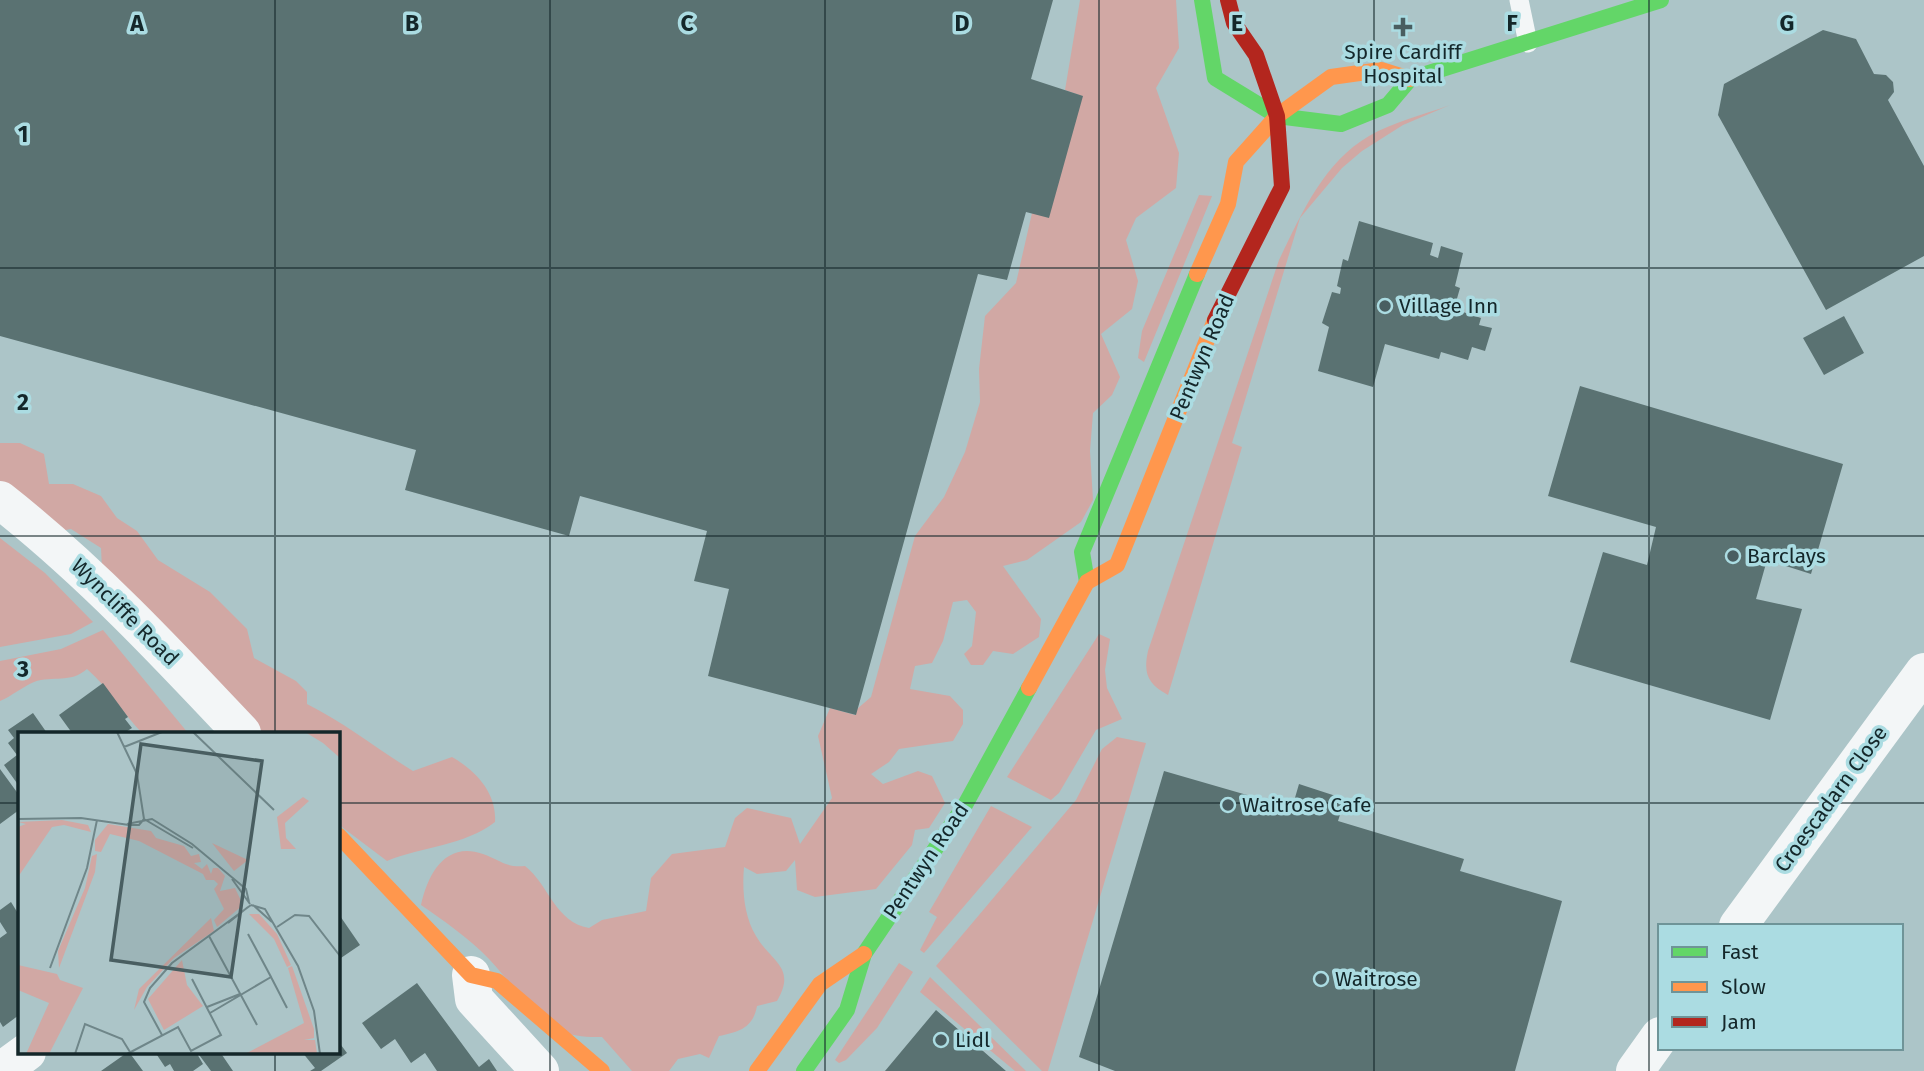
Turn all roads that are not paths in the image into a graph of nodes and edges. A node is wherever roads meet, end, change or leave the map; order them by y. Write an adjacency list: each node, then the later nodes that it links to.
1 (1202, 0): 7 (street)
2 (1228, 0): 7 (street, Pentwyn Road)
3 (1519, 0): 5 (lane)
4 (1661, 0): 5 (street)
5 (1528, 43): 6 (street)
6 (1410, 79): 7 (street); 7 (street)
7 (1278, 116): 9 (street, Pentwyn Road); 9 (street, Pentwyn Road)
8 (0, 500): 11 (street, Wyncliffe Road)
9 (1087, 582): 14 (street, Pentwyn Road)
10 (1924, 672): 13 (street, Croescadarn Close)
11 (242, 732)
12 (340, 837): 15 (street)
13 (1739, 924)
14 (864, 954): 21 (street, Pentwyn Road); 22 (street, Pentwyn Road)
15 (471, 975): 19 (street); 20 (street)
16 (1658, 1038): 23 (street)
17 (24, 1054): 18 (street)
18 (1, 1071)
19 (540, 1071)
20 (602, 1071)
21 (757, 1071)
22 (804, 1071)
23 (1634, 1071)

